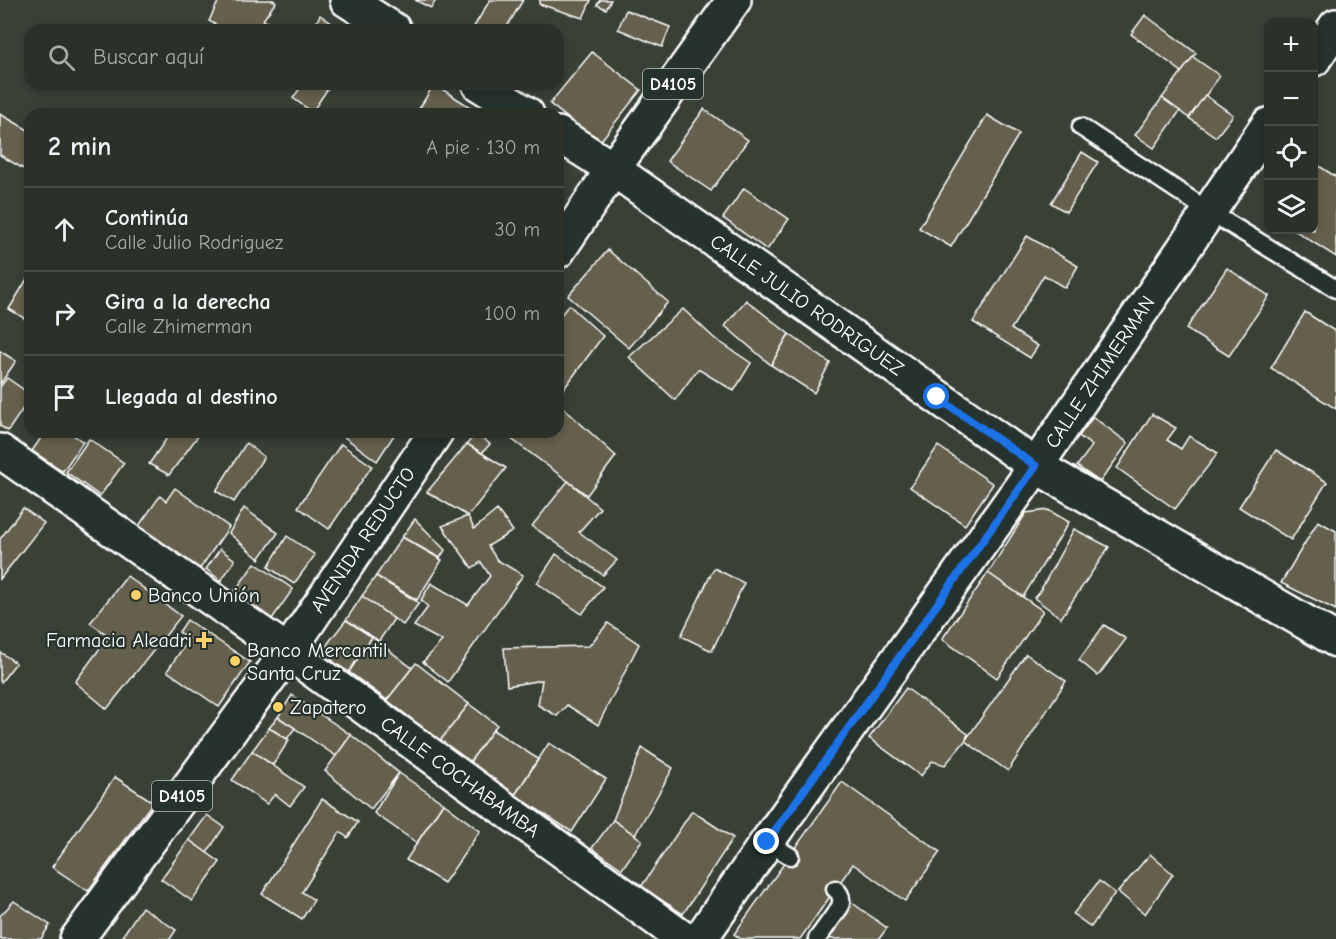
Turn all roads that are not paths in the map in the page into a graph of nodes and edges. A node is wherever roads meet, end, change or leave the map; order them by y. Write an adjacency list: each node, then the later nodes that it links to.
1 (347, 0): 3 (main road)
2 (734, 0): 11 (main road, D4105)
3 (385, 24)
4 (1336, 26): 5 (main road)
5 (1318, 53)
6 (489, 90): 7 (main road)
7 (517, 108)
8 (1268, 126): 12 (main road, CALLE ZHIMERMAN)
9 (1081, 127): 12 (lane)
10 (564, 138): 11 (main road, CALLE JULIO RODRIGUEZ)
11 (613, 169): 13 (main road, D4105); 17 (main road, CALLE JULIO RODRIGUEZ)
12 (1210, 212): 14 (lane); 17 (main road, CALLE ZHIMERMAN)
13 (564, 242)
14 (1336, 289)
15 (432, 438): 19 (main road, AVENIDA REDUCTO / D4105)
16 (0, 451): 19 (main road, CALLE COCHABAMBA)
17 (1036, 466): 18 (main road, CALLE JULIO RODRIGUEZ); 23 (main road, CALLE ZHIMERMAN)
18 (1336, 640)
19 (288, 652): 21 (main road, AVENIDA REDUCTO / D4105); 22 (main road, CALLE COCHABAMBA)
20 (835, 889): 24 (lane)
21 (77, 939)
22 (684, 939)
23 (700, 939)
24 (817, 939)

